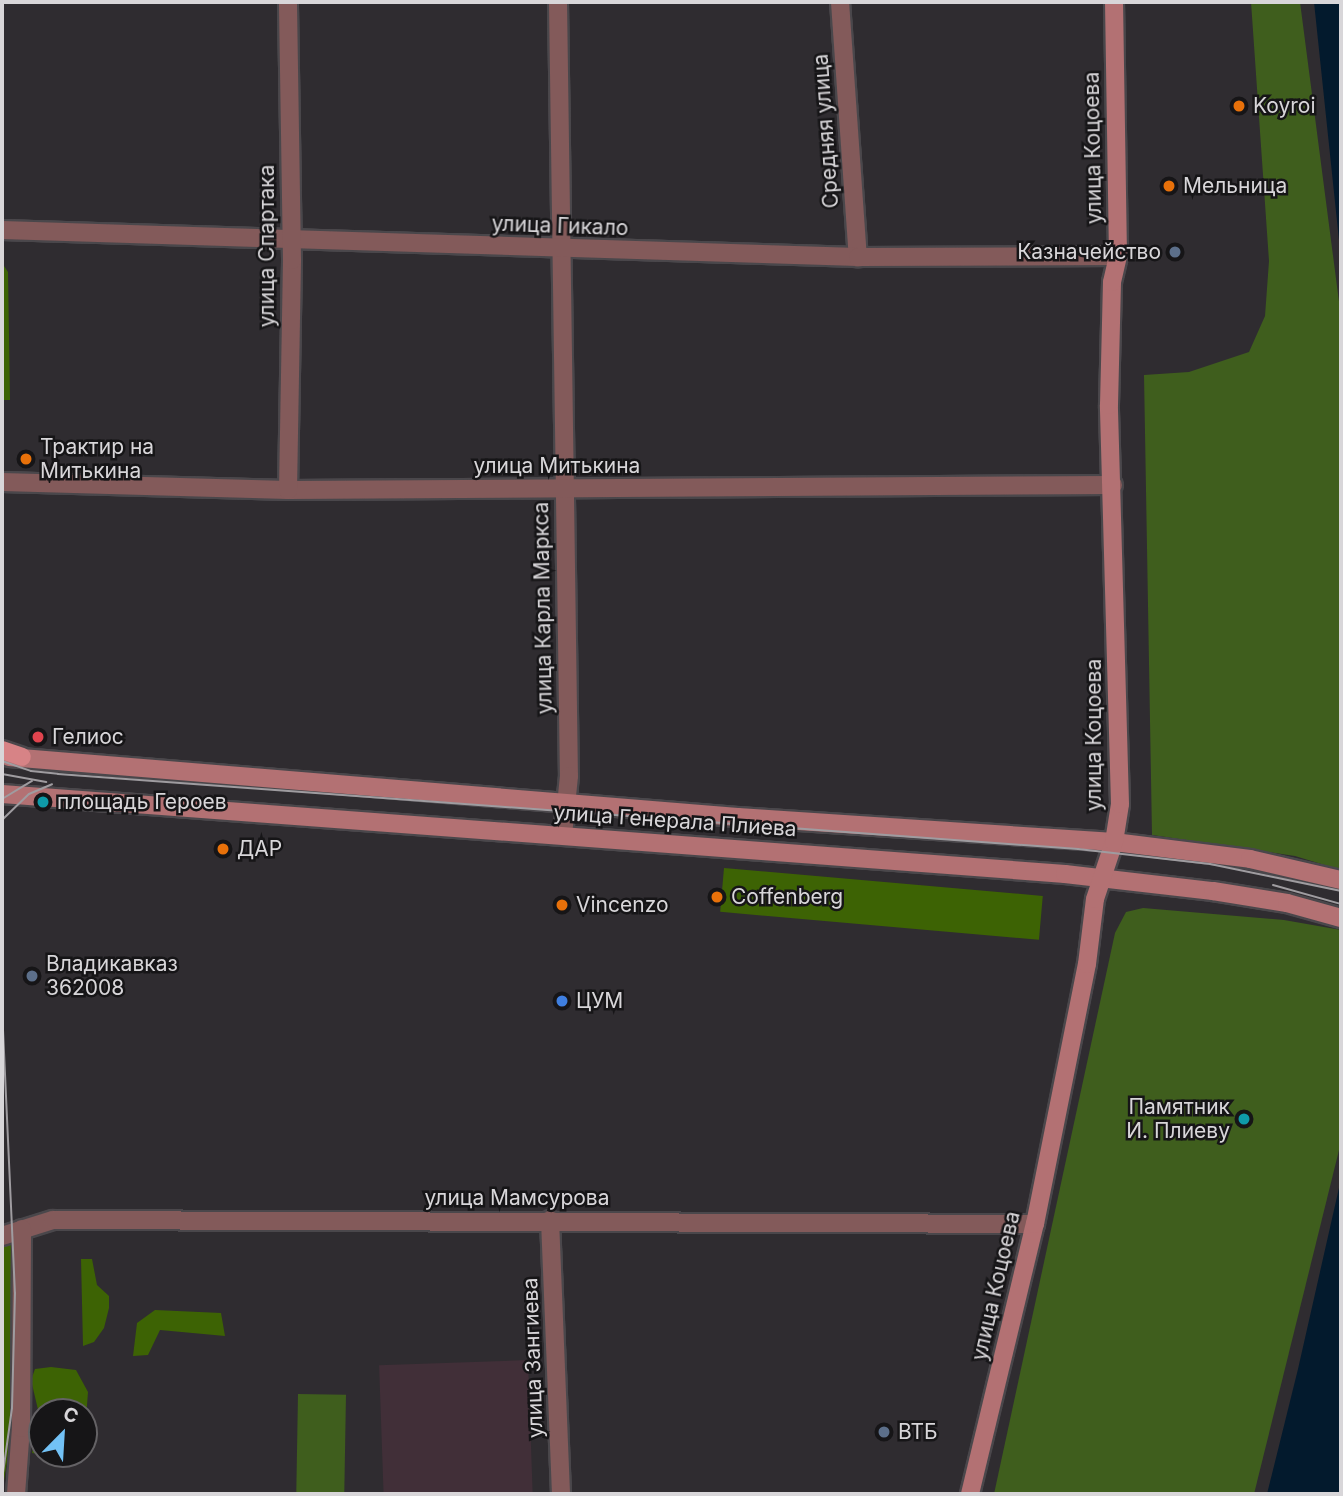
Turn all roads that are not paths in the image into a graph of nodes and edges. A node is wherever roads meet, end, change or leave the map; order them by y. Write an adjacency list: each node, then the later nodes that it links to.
1 (288, 2): 6 (street, улица Спартака)
2 (558, 2): 7 (street, улица Карла Маркса)
3 (840, 2): 9 (street, Средняя улица)
4 (1114, 2): 8 (main road, улица Коцоева)
5 (2, 230): 6 (street, улица Гикало)
6 (291, 241): 7 (street, улица Гикало); 13 (street, улица Спартака)
7 (562, 248): 9 (street, улица Гикало); 12 (street, улица Карла Маркса)
8 (1118, 256): 9 (street, улица Гикало); 11 (main road, улица Коцоева)
9 (858, 257)
10 (2, 482): 13 (street, улица Митькина)
11 (1113, 485): 12 (street, улица Митькина); 20 (main road, улица Коцоева)
12 (563, 489): 13 (street, улица Митькина); 18 (street, улица Карла Маркса)
13 (288, 490)
14 (2, 750): 16 (main road)
15 (2, 756): 16 (main road, улица Генерала Плиева)
16 (22, 757): 18 (main road, улица Генерала Плиева)
17 (2, 794): 19 (main road, улица Генерала Плиева)
18 (567, 803): 19 (street, улица Карла Маркса); 20 (main road, улица Генерала Плиева)
19 (563, 835): 21 (main road, улица Генерала Плиева)
20 (1114, 842): 21 (main road, улица Коцоева); 22 (main road, улица Генерала Плиева)
21 (1102, 879): 23 (main road, улица Генерала Плиева); 25 (main road, улица Коцоева)
22 (1341, 880)
23 (1341, 918)
24 (550, 1220): 25 (street, улица Мамсурова); 26 (street, улица Мамсурова); 29 (street, улица Зангиева)
25 (1035, 1224): 30 (main road, улица Коцоева)
26 (22, 1229): 27 (street, улица Мамсурова); 28 (street)
27 (2, 1236)
28 (16, 1494)
29 (561, 1494)
30 (970, 1494)

